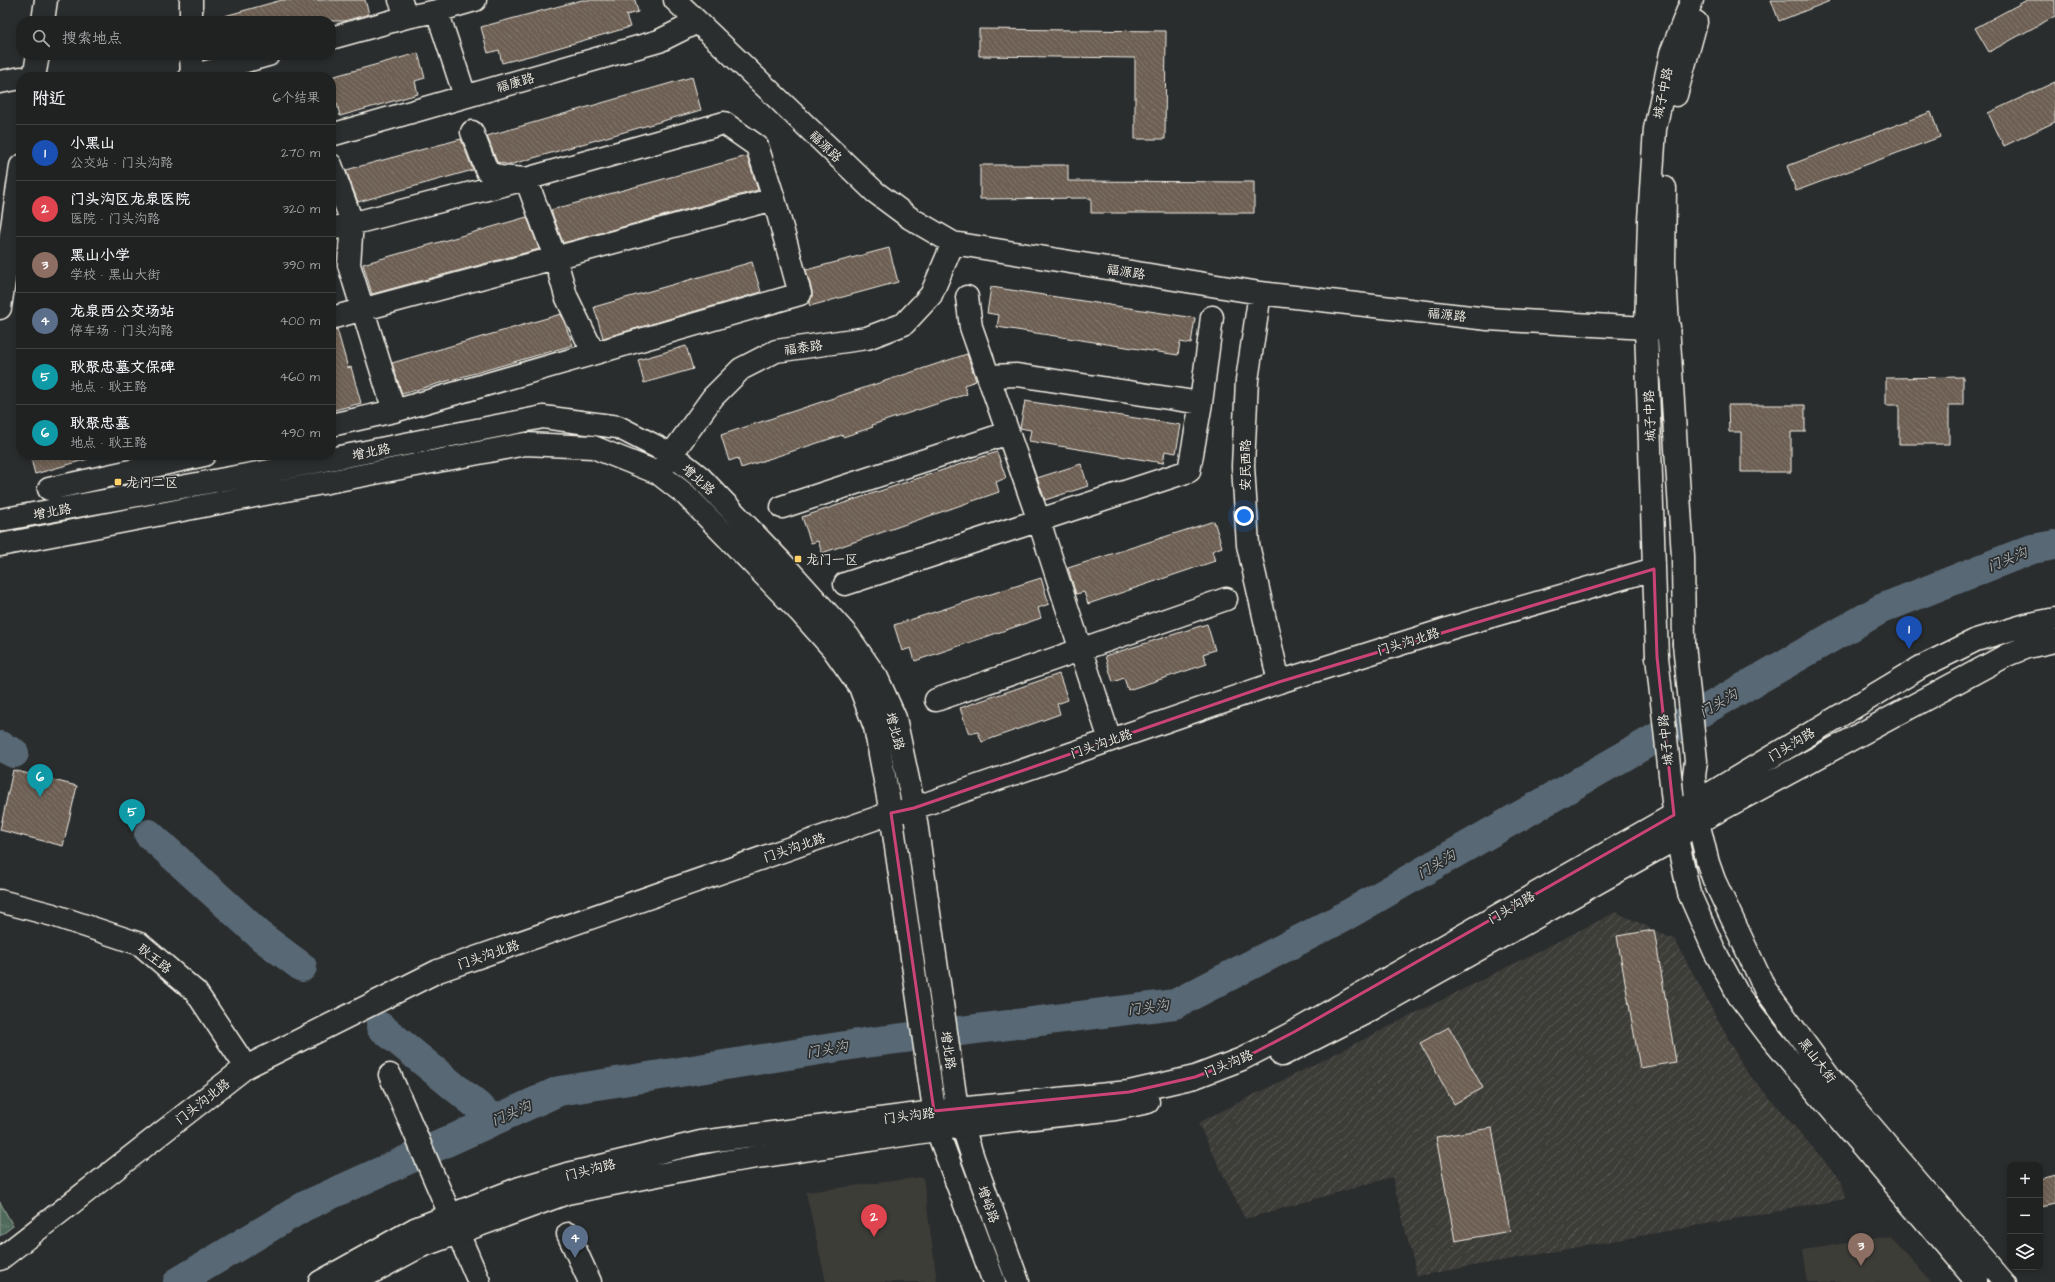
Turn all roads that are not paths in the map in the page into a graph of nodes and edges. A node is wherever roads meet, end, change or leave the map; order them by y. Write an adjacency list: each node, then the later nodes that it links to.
1 (46, 0): 9 (street)
2 (191, 0): 10 (street)
3 (475, 0): 8 (street)
4 (675, 0): 11 (street, 福源路)
5 (1692, 0): 35 (street, 城子中路)
6 (1703, 0): 34 (street, 城子中路)
7 (403, 8): 8 (street); 12 (street)
8 (437, 11): 17 (street)
9 (44, 16)
10 (191, 16)
11 (697, 22): 17 (street, 福康路); 26 (street, 福源路)
12 (336, 36)
13 (240, 60): 14 (street)
14 (191, 69)
15 (16, 77): 16 (street)
16 (0, 82)
17 (465, 96): 19 (street, 福康路)
18 (472, 132): 21 (street)
19 (336, 134)
20 (336, 179): 24 (street)
21 (526, 179): 22 (street); 24 (street); 27 (street)
22 (774, 199): 27 (street); 36 (street)
23 (16, 202): 30 (street)
24 (352, 222): 25 (street); 31 (street)
25 (336, 227)
26 (952, 243): 28 (street, 福源路); 42 (street, 福泰路)
27 (555, 257): 31 (street); 36 (street)
28 (1260, 293): 35 (street, 福源路); 58 (street, 安民西路)
29 (967, 297): 37 (street)
30 (0, 308)
31 (363, 309): 32 (street); 39 (street)
32 (336, 317)
33 (1212, 317): 38 (street)
34 (1669, 327): 35 (street, 福源路); 61 (street, 城子中路)
35 (1646, 328): 52 (street, 城子中路)
36 (593, 352): 39 (street)
37 (989, 376): 38 (street); 41 (street)
38 (1201, 403): 50 (street)
39 (394, 411): 40 (street)
40 (336, 424)
41 (1008, 433): 48 (street); 50 (street)
42 (671, 454): 43 (street, 增北路); 46 (street, 福泰路); 62 (street, 增北路)
43 (336, 458)
44 (179, 460): 47 (street)
45 (325, 460): 49 (street, 增北路)
46 (658, 473): 51 (street, 增北路); 64 (street, 增北路)
47 (49, 489)
48 (782, 507)
49 (0, 520)
50 (1038, 521): 53 (street); 57 (street)
51 (0, 545)
52 (1654, 569): 58 (street, 门头沟北路); 65 (street, 城子中路)
53 (845, 584)
54 (1226, 599): 57 (street)
55 (2055, 619): 63 (street, 门头沟路)
56 (2055, 641): 63 (street, 门头沟路)
57 (1082, 649): 59 (street); 60 (street)
58 (1279, 682): 60 (street, 门头沟北路)
59 (936, 700)
60 (1110, 740): 62 (street, 门头沟北路)
61 (1696, 761): 63 (street, 黑山大街)
62 (914, 808): 64 (street, 门头沟北路); 70 (street, 增北路)
63 (1697, 812): 65 (street, 门头沟路); 66 (street, 门头沟路); 82 (street, 黑山大街)
64 (891, 813): 68 (street, 门头沟北路); 71 (street, 增北路)
65 (1674, 814): 66 (street, 城子中路); 70 (street, 门头沟路)
66 (1677, 838): 70 (street, 门头沟路); 81 (street, 黑山大街)
67 (0, 901): 68 (street, 耿王路)
68 (246, 1067): 74 (street, 门头沟北路)
69 (390, 1074): 72 (street)
70 (960, 1117): 71 (street, 门头沟路); 80 (street, 增峪路)
71 (936, 1121): 72 (street, 门头沟路); 79 (street, 增峪路)
72 (452, 1220): 75 (street, 门头沟路); 76 (street, 门头沟路); 77 (street)
73 (568, 1234): 78 (street)
74 (0, 1259)
75 (320, 1282)
76 (354, 1282)
77 (479, 1282)
78 (590, 1282)
79 (994, 1282)
80 (1018, 1282)
81 (1977, 1282)
82 (2004, 1282)

